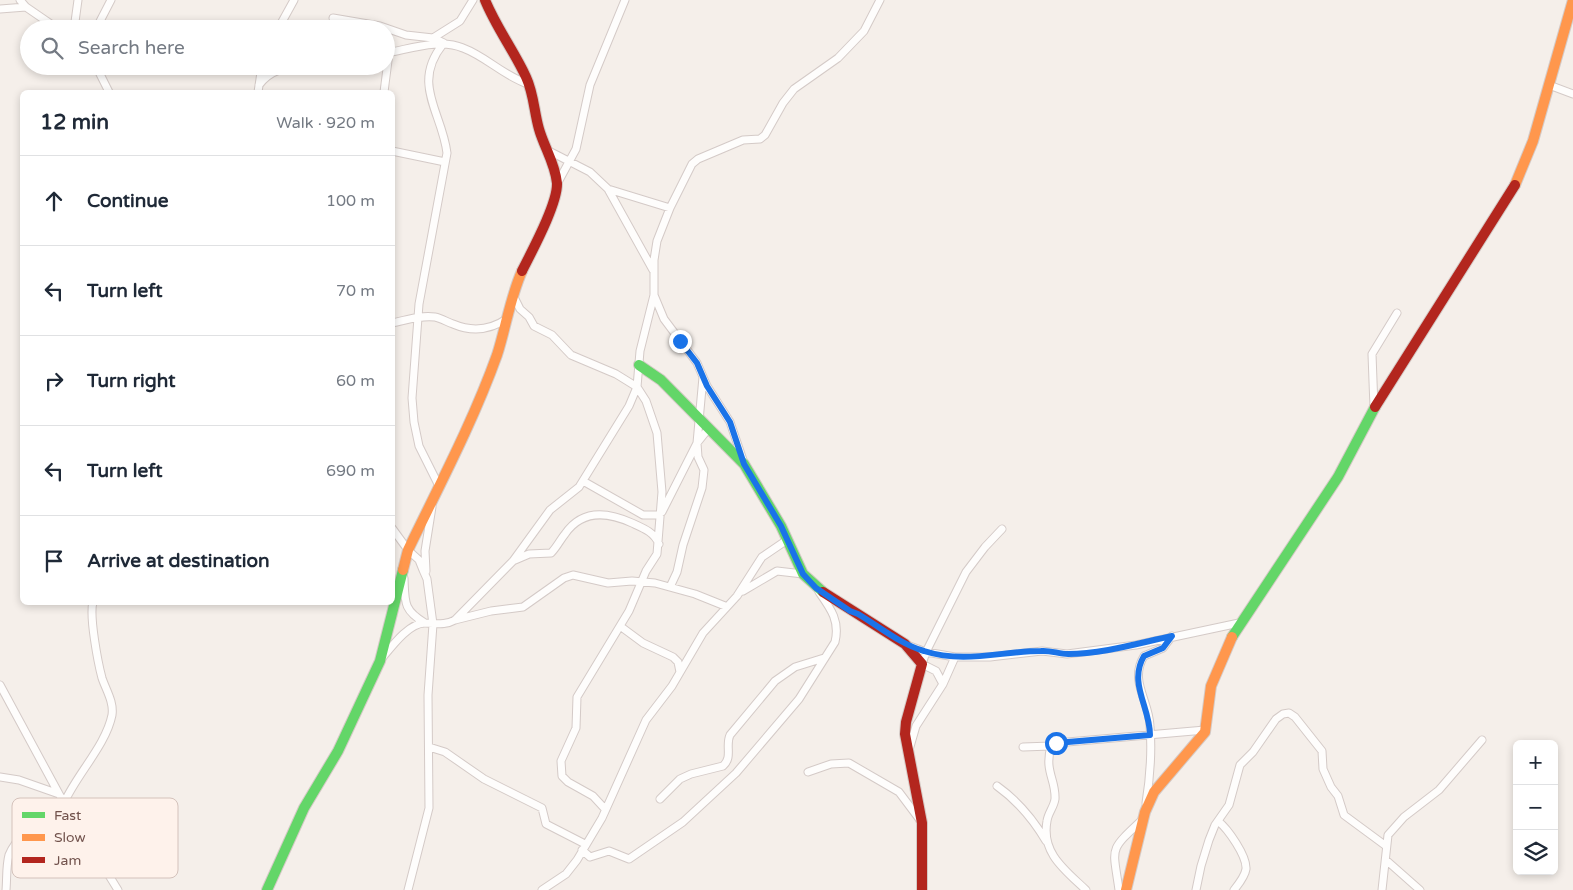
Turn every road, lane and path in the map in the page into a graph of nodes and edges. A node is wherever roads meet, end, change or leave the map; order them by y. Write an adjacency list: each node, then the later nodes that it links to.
1 (20, 0): 10 (street)
2 (78, 0): 14 (street)
3 (111, 0): 15 (street)
4 (294, 0): 16 (street)
5 (473, 0): 19 (street)
6 (485, 0): 26 (street)
7 (625, 0): 35 (street)
8 (880, 0): 38 (street)
9 (1573, 0): 27 (street)
10 (26, 7): 11 (street); 13 (street)
11 (0, 9)
12 (333, 18): 17 (street)
13 (45, 20)
14 (75, 20)
15 (101, 20)
16 (283, 20)
17 (345, 20)
18 (395, 31): 19 (street)
19 (433, 38): 20 (street)
20 (445, 44): 21 (street); 26 (street); 34 (street)
21 (395, 52)
22 (100, 75): 29 (street)
23 (260, 75): 28 (street)
24 (267, 75): 28 (street)
25 (386, 75): 30 (street)
26 (528, 84): 32 (street)
27 (1549, 85): 31 (street); 49 (street)
28 (258, 89)
29 (107, 90)
30 (384, 90)
31 (1573, 94)
32 (549, 151): 35 (street); 36 (street)
33 (395, 152): 34 (street)
34 (445, 162): 43 (street)
35 (570, 163): 36 (street); 37 (street)
36 (558, 184): 40 (street)
37 (608, 189): 38 (street); 39 (street)
38 (670, 208): 39 (street)
39 (653, 271): 41 (street)
40 (513, 295): 44 (street); 48 (street)
41 (654, 295): 46 (street); 47 (street)
42 (1397, 313): 49 (street)
43 (418, 317): 44 (street); 45 (street); 55 (street)
44 (508, 317): 55 (street)
45 (395, 323)
46 (639, 365): 48 (street); 50 (street)
47 (702, 377): 50 (street); 53 (street)
48 (637, 387): 54 (street); 57 (street)
49 (1374, 409): 77 (street)
50 (697, 416): 51 (street); 52 (street)
51 (709, 428): 52 (street); 53 (street)
52 (697, 443): 57 (street); 68 (street)
53 (744, 464): 60 (street)
54 (583, 480): 57 (street); 63 (street)
55 (439, 486): 56 (street)
56 (433, 500): 62 (street); 66 (street)
57 (662, 512): 61 (street)
58 (1002, 529): 81 (street)
59 (395, 532): 62 (street)
60 (787, 540): 65 (street); 70 (street)
61 (659, 544): 63 (street); 67 (street)
62 (408, 550): 64 (street); 66 (street)
63 (513, 560): 75 (street)
64 (403, 567): 71 (street); 76 (street)
65 (803, 574): 69 (street); 70 (street)
66 (426, 576): 76 (street)
67 (642, 581): 68 (street); 75 (street); 78 (street)
68 (670, 587): 74 (street)
69 (816, 588): 80 (street); 83 (street)
70 (737, 596): 74 (street)
71 (395, 600)
72 (93, 605): 99 (street)
73 (394, 605): 84 (street)
74 (725, 606): 86 (street)
75 (455, 620): 76 (street)
76 (429, 623): 84 (street); 93 (street)
77 (1239, 624): 79 (street); 89 (street)
78 (620, 626): 86 (street); 101 (street)
79 (1172, 636): 82 (street); 90 (street)
80 (905, 644): 81 (street); 85 (street)
81 (926, 652): 82 (street); 85 (street)
82 (955, 657): 87 (street)
83 (824, 658): 100 (street); 107 (street)
84 (380, 661): 113 (street)
85 (922, 664): 87 (street); 95 (street)
86 (680, 672): 101 (street)
87 (943, 684): 95 (street)
88 (0, 685): 99 (street)
89 (1206, 730): 90 (street); 102 (street)
90 (1150, 735): 92 (street); 102 (street)
91 (1482, 740): 106 (street)
92 (1051, 746): 94 (street); 105 (street)
93 (429, 747): 107 (street); 114 (street)
94 (1023, 747)
95 (908, 754): 104 (street)
96 (808, 772): 104 (street)
97 (0, 777): 99 (street)
98 (997, 786): 105 (street)
99 (62, 798)
100 (660, 799)
101 (605, 809): 107 (street)
102 (1144, 816): 118 (street); 119 (street)
103 (1218, 821): 106 (street); 120 (street); 121 (street)
104 (922, 823): 116 (street)
105 (1048, 845): 117 (street)
106 (1386, 846): 109 (street)
107 (584, 847): 115 (street)
108 (12, 851): 111 (street)
109 (1386, 860): 122 (street); 123 (street)
110 (111, 878): 112 (street)
111 (6, 890)
112 (118, 890)
113 (267, 890)
114 (408, 890)
115 (542, 890)
116 (922, 890)
117 (1086, 890)
118 (1120, 890)
119 (1126, 890)
120 (1196, 890)
121 (1234, 890)
122 (1382, 890)
123 (1420, 890)

